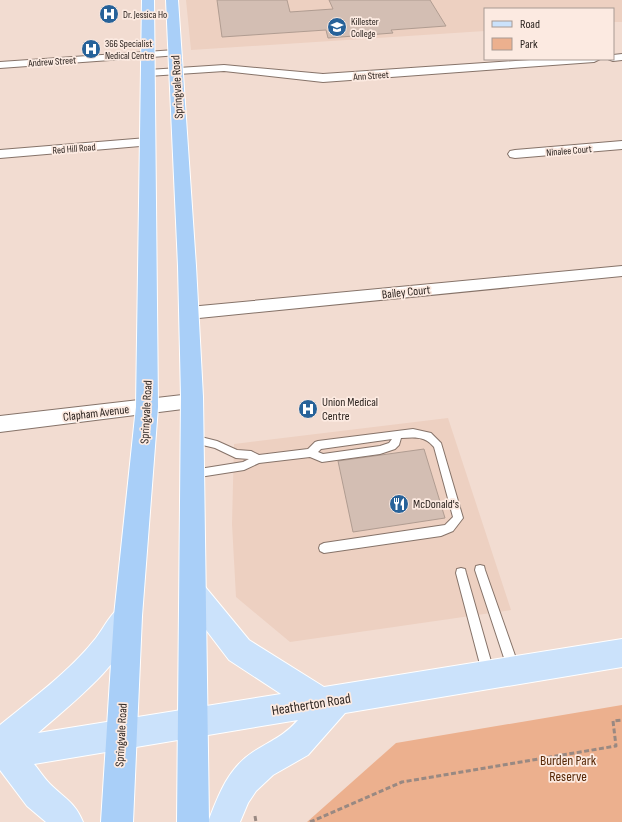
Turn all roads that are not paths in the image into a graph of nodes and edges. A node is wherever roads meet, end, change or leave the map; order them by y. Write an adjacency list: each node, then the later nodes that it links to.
1 (148, 0): 4 (highway, Springvale Road)
2 (172, 0): 3 (highway, Springvale Road)
3 (175, 53): 4 (street, Andrew Street); 7 (highway, Springvale Road)
4 (148, 55): 6 (street, Andrew Street); 8 (highway, Springvale Road)
5 (580, 60): 7 (street, Ann Street)
6 (0, 65)
7 (176, 71): 8 (street, Ann Street); 14 (highway, Springvale Road)
8 (148, 73): 9 (highway, Springvale Road)
9 (148, 142): 11 (street, Red Hill Road); 16 (highway, Springvale Road)
10 (622, 145): 12 (street, Ninalee Court)
11 (0, 154)
12 (515, 154)
13 (622, 271): 14 (street, Bailey Court)
14 (189, 313): 15 (highway, Springvale Road)
15 (191, 401): 16 (street, Clapham Avenue); 18 (highway, Springvale Road)
16 (147, 407): 17 (street, Clapham Avenue); 25 (highway, Springvale Road)
17 (0, 424)
18 (192, 439): 19 (lane); 20 (highway, Springvale Road)
19 (258, 459): 20 (lane); 21 (lane)
20 (191, 474): 24 (highway, Springvale Road)
21 (324, 548)
22 (480, 570): 27 (lane)
23 (461, 573): 27 (lane)
24 (193, 592): 28 (main road); 29 (highway, Springvale Road)
25 (128, 616): 30 (highway, Springvale Road); 31 (main road)
26 (622, 652): 27 (main road, Heatherton Road)
27 (501, 673): 28 (main road, Heatherton Road)
28 (329, 701): 29 (main road, Heatherton Road); 35 (main road)
29 (194, 723): 30 (main road, Heatherton Road); 34 (highway, Springvale Road)
30 (121, 734): 31 (main road, Heatherton Road); 33 (highway, Springvale Road)
31 (2, 750): 32 (main road)
32 (66, 822)
33 (117, 822)
34 (193, 822)
35 (224, 822)

